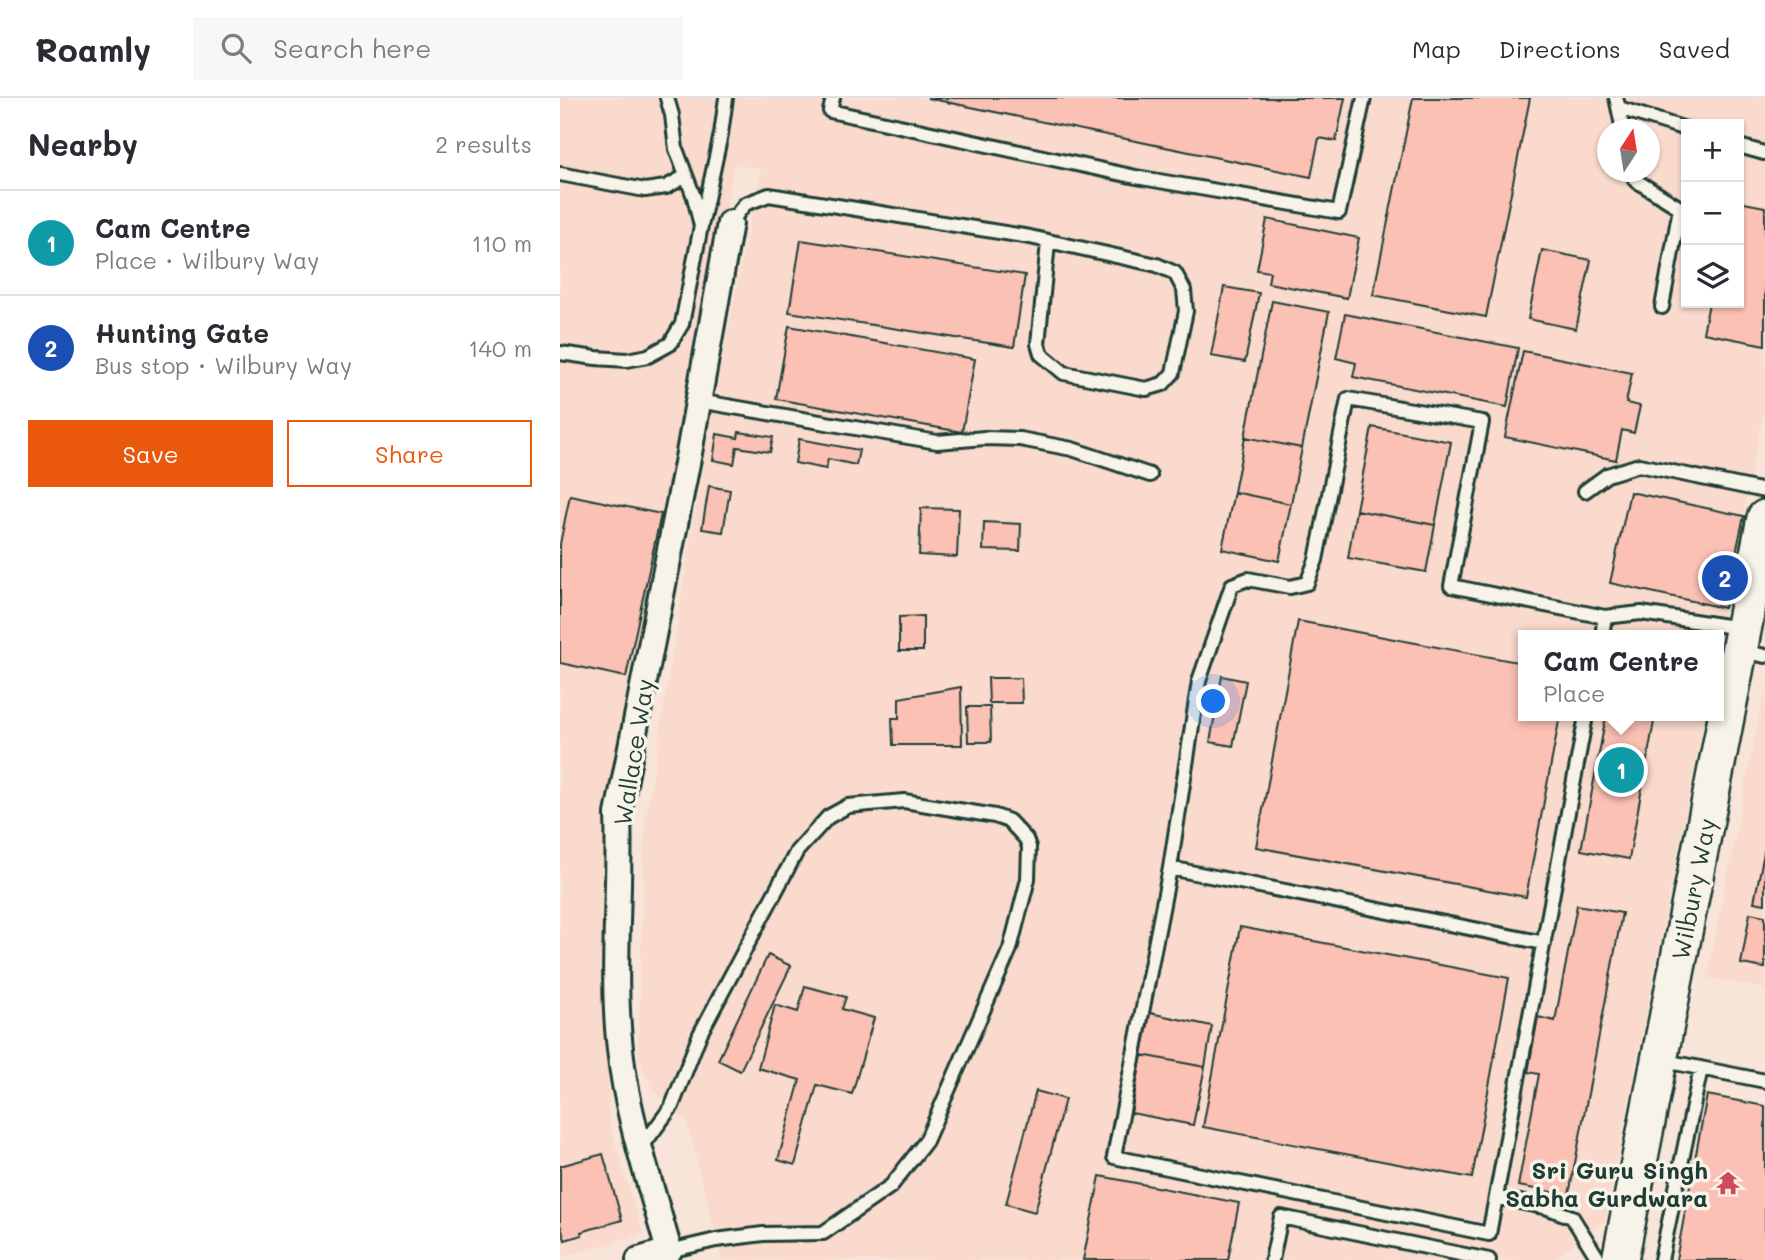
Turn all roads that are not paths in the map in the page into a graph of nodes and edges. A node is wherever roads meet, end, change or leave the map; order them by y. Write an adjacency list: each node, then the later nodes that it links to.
1 (667, 98): 11 (lane)
2 (726, 98): 14 (lane)
3 (833, 98): 4 (lane)
4 (1364, 98)
5 (1616, 98): 6 (lane); 7 (lane)
6 (1621, 119)
7 (1681, 127)
8 (1744, 147): 9 (lane)
9 (1763, 153)
10 (560, 174): 11 (lane)
11 (686, 176): 14 (lane)
12 (1638, 182): 16 (lane)
13 (730, 223): 15 (lane); 18 (street, Wallace Way)
14 (701, 226): 17 (lane)
15 (1048, 243): 15 (lane)
16 (1662, 307)
17 (560, 352)
18 (698, 401): 19 (lane); 34 (street, Wallace Way)
19 (1150, 475)
20 (1585, 491): 21 (lane)
21 (1765, 491)
22 (1765, 518): 27 (street, Wilbury Way)
23 (1605, 617): 24 (lane); 25 (lane); 29 (lane)
24 (1603, 630)
25 (1698, 630)
26 (1724, 638): 27 (lane)
27 (1749, 645): 31 (street, Wilbury Way)
28 (1585, 721): 30 (lane)
29 (1170, 867): 30 (lane); 35 (lane)
30 (1544, 943): 35 (lane)
31 (1660, 1059): 32 (lane); 41 (street, Wilbury Way)
32 (1702, 1068): 33 (lane); 42 (lane)
33 (1765, 1081)
34 (641, 1148): 36 (street, Wallace Way); 36 (lane)
35 (1496, 1197): 40 (lane)
36 (669, 1251): 37 (street)
37 (639, 1260)
38 (1272, 1260): 39 (lane)
39 (1489, 1260)
40 (1599, 1260)
41 (1620, 1260)
42 (1661, 1260)

